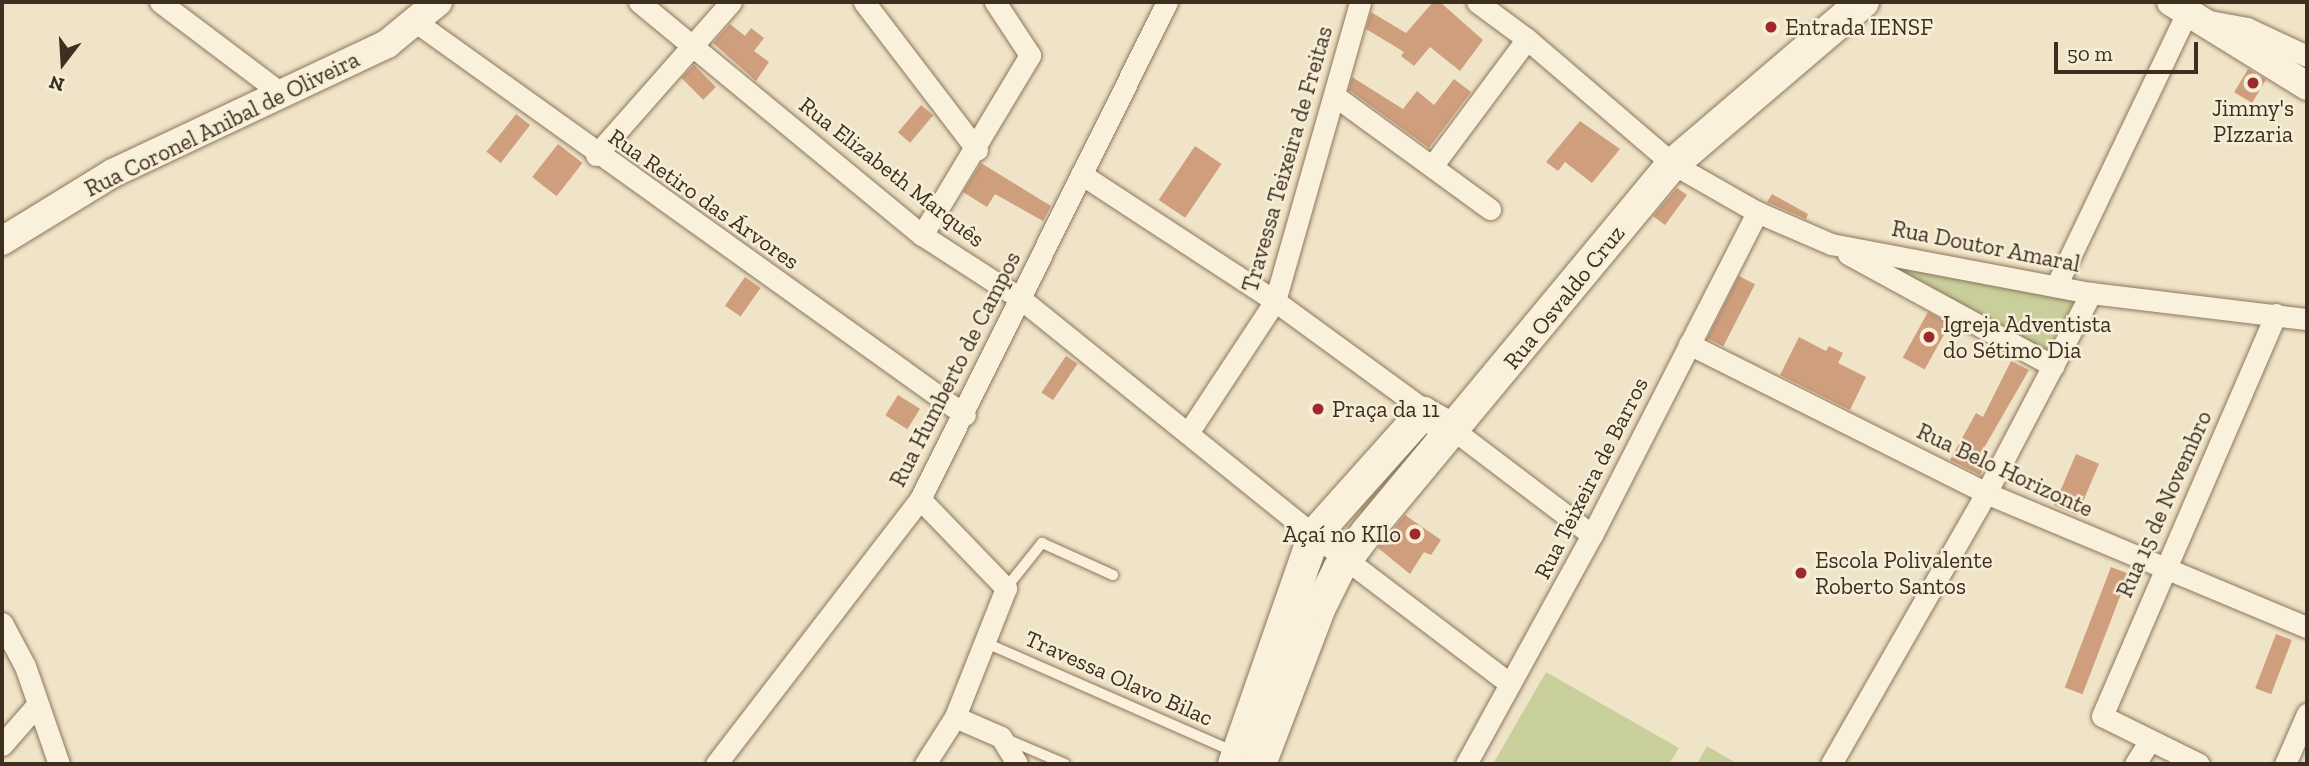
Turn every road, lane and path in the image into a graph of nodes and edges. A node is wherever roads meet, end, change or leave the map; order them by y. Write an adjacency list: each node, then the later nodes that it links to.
1 (160, 2): 17 (street)
2 (438, 2): 12 (street, Rua Coronel Anibal de Oliveira)
3 (639, 2): 14 (street, Rua Elizabeth Marquês)
4 (731, 2): 14 (street)
5 (864, 2): 19 (street)
6 (995, 2): 19 (street)
7 (1167, 2): 23 (street, Rua Humberto de Campos)
8 (1360, 2): 18 (street, Travessa Teixeira de Freitas)
9 (1477, 2): 13 (street, Rua Doutor Amaral)
10 (1863, 2): 21 (main road, Rua Osvaldo Cruz)
11 (2187, 11): 15 (street); 16 (street); 29 (street)
12 (416, 22): 17 (street, Rua Coronel Anibal de Oliveira); 20 (street, Rua Retiro das Árvores)
13 (1527, 39): 21 (street, Rua Doutor Amaral); 22 (street)
14 (691, 46): 20 (street); 26 (street, Rua Elizabeth Marquês)
15 (2307, 56)
16 (2307, 86)
17 (282, 93): 27 (street, Rua Coronel Anibal de Oliveira)
18 (1335, 96): 22 (street); 32 (street, Travessa Teixeira de Freitas)
19 (977, 150): 26 (street)
20 (596, 155): 37 (street, Rua Retiro das Árvores)
21 (1673, 164): 25 (street, Rua Doutor Amaral); 40 (main road, Rua Osvaldo Cruz)
22 (1433, 166): 24 (street)
23 (1081, 174): 31 (street, Rua Humberto de Campos); 32 (street)
24 (1490, 209)
25 (1757, 212): 28 (street, Rua Doutor Amaral); 35 (street, Rua Teixeira de Barros)
26 (922, 235): 31 (street, Rua Elizabeth Marquês)
27 (2, 241)
28 (1831, 244): 29 (street, Rua Doutor Amaral); 36 (street)
29 (2056, 286): 30 (street, Rua Doutor Amaral)
30 (2091, 293): 33 (street, Rua Doutor Amaral); 36 (street)
31 (1021, 299): 37 (street, Rua Humberto de Campos); 39 (street, Rua Elizabeth Marquês)
32 (1275, 301): 38 (street); 39 (street, Travessa Teixeira de Freitas)
33 (2276, 314): 34 (street, Rua Doutor Amaral); 48 (street, Rua 15 de Novembro)
34 (2307, 319)
35 (1689, 344): 41 (street, Rua Belo Horizonte); 46 (street, Rua Teixeira de Barros)
36 (2053, 366): 41 (street)
37 (965, 415): 42 (street, Rua Humberto de Campos)
38 (1422, 415): 40 (main road); 43 (main road)
39 (1188, 433): 45 (street, Rua Elizabeth Marquês)
40 (1450, 435): 44 (main road, Rua Osvaldo Cruz); 46 (street)
41 (1986, 493): 48 (street, Rua Belo Horizonte); 68 (street)
42 (920, 499): 50 (street); 63 (street, Rua Humberto de Campos)
43 (1340, 508): 44 (main road); 45 (main road)
44 (1367, 532): 47 (main road, Rua Osvaldo Cruz)
45 (1314, 535): 47 (street, Rua Elizabeth Marquês); 61 (main road)
46 (1592, 536): 54 (street, Rua Teixeira de Barros)
47 (1347, 560): 54 (street, Rua Elizabeth Marquês); 61 (main road, Rua Osvaldo Cruz)
48 (2162, 570): 52 (street, Rua Belo Horizonte); 59 (street, Rua 15 de Novembro)
49 (1113, 575): 50 (lane)
50 (1006, 588): 53 (street)
51 (2, 623): 55 (street)
52 (2307, 627)
53 (984, 642): 57 (street); 61 (lane, Travessa Olavo Bilac)
54 (1510, 684): 67 (street, Rua Teixeira de Barros)
55 (36, 706): 60 (street); 62 (street)
56 (2307, 714): 71 (street)
57 (955, 717): 58 (street); 64 (street)
58 (1001, 737): 65 (street); 66 (lane)
59 (2150, 740): 69 (street); 70 (street)
60 (2, 745)
61 (1244, 761)
62 (59, 764)
63 (716, 764)
64 (925, 764)
65 (1017, 764)
66 (1065, 764)
67 (1466, 764)
68 (1830, 764)
69 (2135, 764)
70 (2199, 764)
71 (2285, 764)

